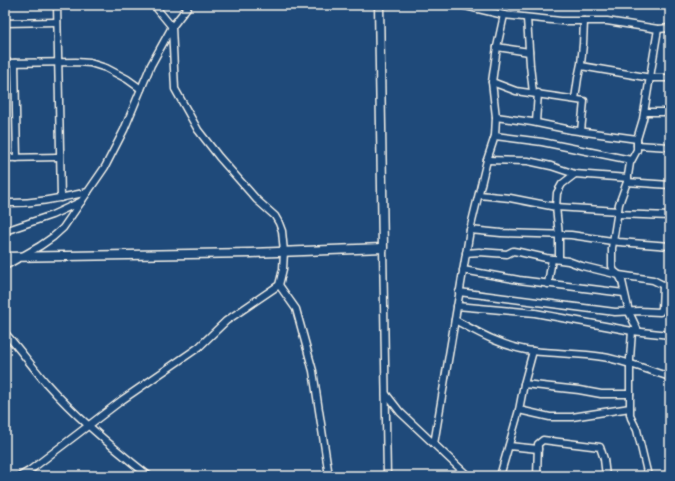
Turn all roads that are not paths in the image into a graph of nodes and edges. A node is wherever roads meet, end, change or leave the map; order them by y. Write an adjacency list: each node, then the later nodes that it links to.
1 (57, 5): 9 (street)
2 (154, 5): 11 (street)
3 (189, 5): 11 (street)
4 (379, 5): 55 (main road)
5 (461, 5): 6 (street)
6 (504, 16): 7 (street); 14 (street)
7 (527, 18): 8 (street); 15 (street)
8 (584, 21): 13 (street); 19 (street)
9 (57, 22): 10 (street); 16 (street)
10 (5, 23)
11 (172, 27): 23 (street); 56 (street)
12 (670, 28): 13 (street)
13 (658, 29): 20 (street)
14 (497, 47): 15 (street); 22 (street)
15 (529, 52): 24 (street)
16 (57, 62): 18 (street); 23 (street); 34 (street)
17 (5, 63): 18 (street)
18 (15, 63): 36 (street)
19 (581, 66): 20 (street); 25 (street)
20 (651, 78): 21 (street); 26 (street)
21 (670, 78)
22 (492, 82): 24 (street); 28 (street)
23 (140, 89): 42 (street)
24 (536, 93): 25 (street); 29 (street)
25 (575, 99): 30 (street)
26 (645, 112): 27 (street); 32 (street)
27 (670, 112)
28 (496, 117): 29 (street); 31 (street)
29 (536, 122): 30 (street)
30 (582, 131): 32 (street)
31 (495, 136): 37 (street); 38 (street)
32 (637, 142): 33 (street); 38 (street)
33 (670, 147)
34 (59, 157): 36 (street); 44 (street)
35 (5, 158): 36 (street)
36 (17, 158)
37 (487, 160): 39 (street); 43 (street)
38 (631, 160): 40 (street)
39 (575, 174): 40 (street); 47 (street)
40 (628, 180): 41 (street); 48 (street)
41 (670, 185)
42 (88, 192): 44 (street); 45 (street)
43 (478, 195): 47 (street); 50 (street)
44 (61, 198): 46 (street)
45 (82, 200): 51 (street); 59 (street)
46 (5, 203)
47 (556, 207): 48 (street); 52 (street)
48 (618, 212): 49 (street); 53 (street)
49 (670, 216)
50 (470, 230): 52 (street); 57 (street)
51 (5, 231)
52 (559, 235): 53 (street); 60 (street)
53 (613, 241): 54 (street); 63 (street)
54 (670, 246)
55 (383, 248): 56 (main road); 80 (street)
56 (284, 252): 59 (main road); 67 (street)
57 (466, 253): 60 (street); 62 (street)
58 (5, 257): 59 (main road)
59 (22, 257): 61 (street)
60 (555, 259): 63 (street); 64 (street)
61 (5, 266)
62 (463, 270): 64 (street); 68 (street)
63 (619, 275): 65 (street); 69 (street)
64 (548, 284): 69 (street)
65 (663, 284): 66 (street); 71 (street)
66 (670, 284)
67 (279, 286): 84 (street); 90 (street)
68 (459, 292): 70 (street); 71 (street)
69 (624, 293): 71 (street)
70 (457, 306): 72 (street); 73 (street)
71 (629, 312): 73 (street)
72 (455, 320): 76 (street); 85 (street)
73 (635, 331): 75 (street); 77 (street)
74 (5, 333): 84 (street)
75 (670, 335)
76 (533, 351): 77 (street); 79 (street)
77 (630, 363): 78 (street); 81 (street)
78 (670, 377)
79 (524, 384): 81 (street); 83 (street)
80 (386, 393): 85 (street); 91 (street)
81 (630, 394): 82 (street)
82 (630, 408): 83 (street); 96 (street)
83 (519, 410): 86 (street)
84 (88, 426): 88 (street); 89 (street)
85 (434, 444): 92 (street)
86 (509, 446): 87 (street); 93 (street)
87 (538, 450): 94 (street); 95 (street)
88 (20, 476)
89 (149, 476)
90 (329, 476)
91 (387, 476)
92 (468, 476)
93 (500, 476)
94 (537, 476)
95 (606, 476)
96 (648, 476)

